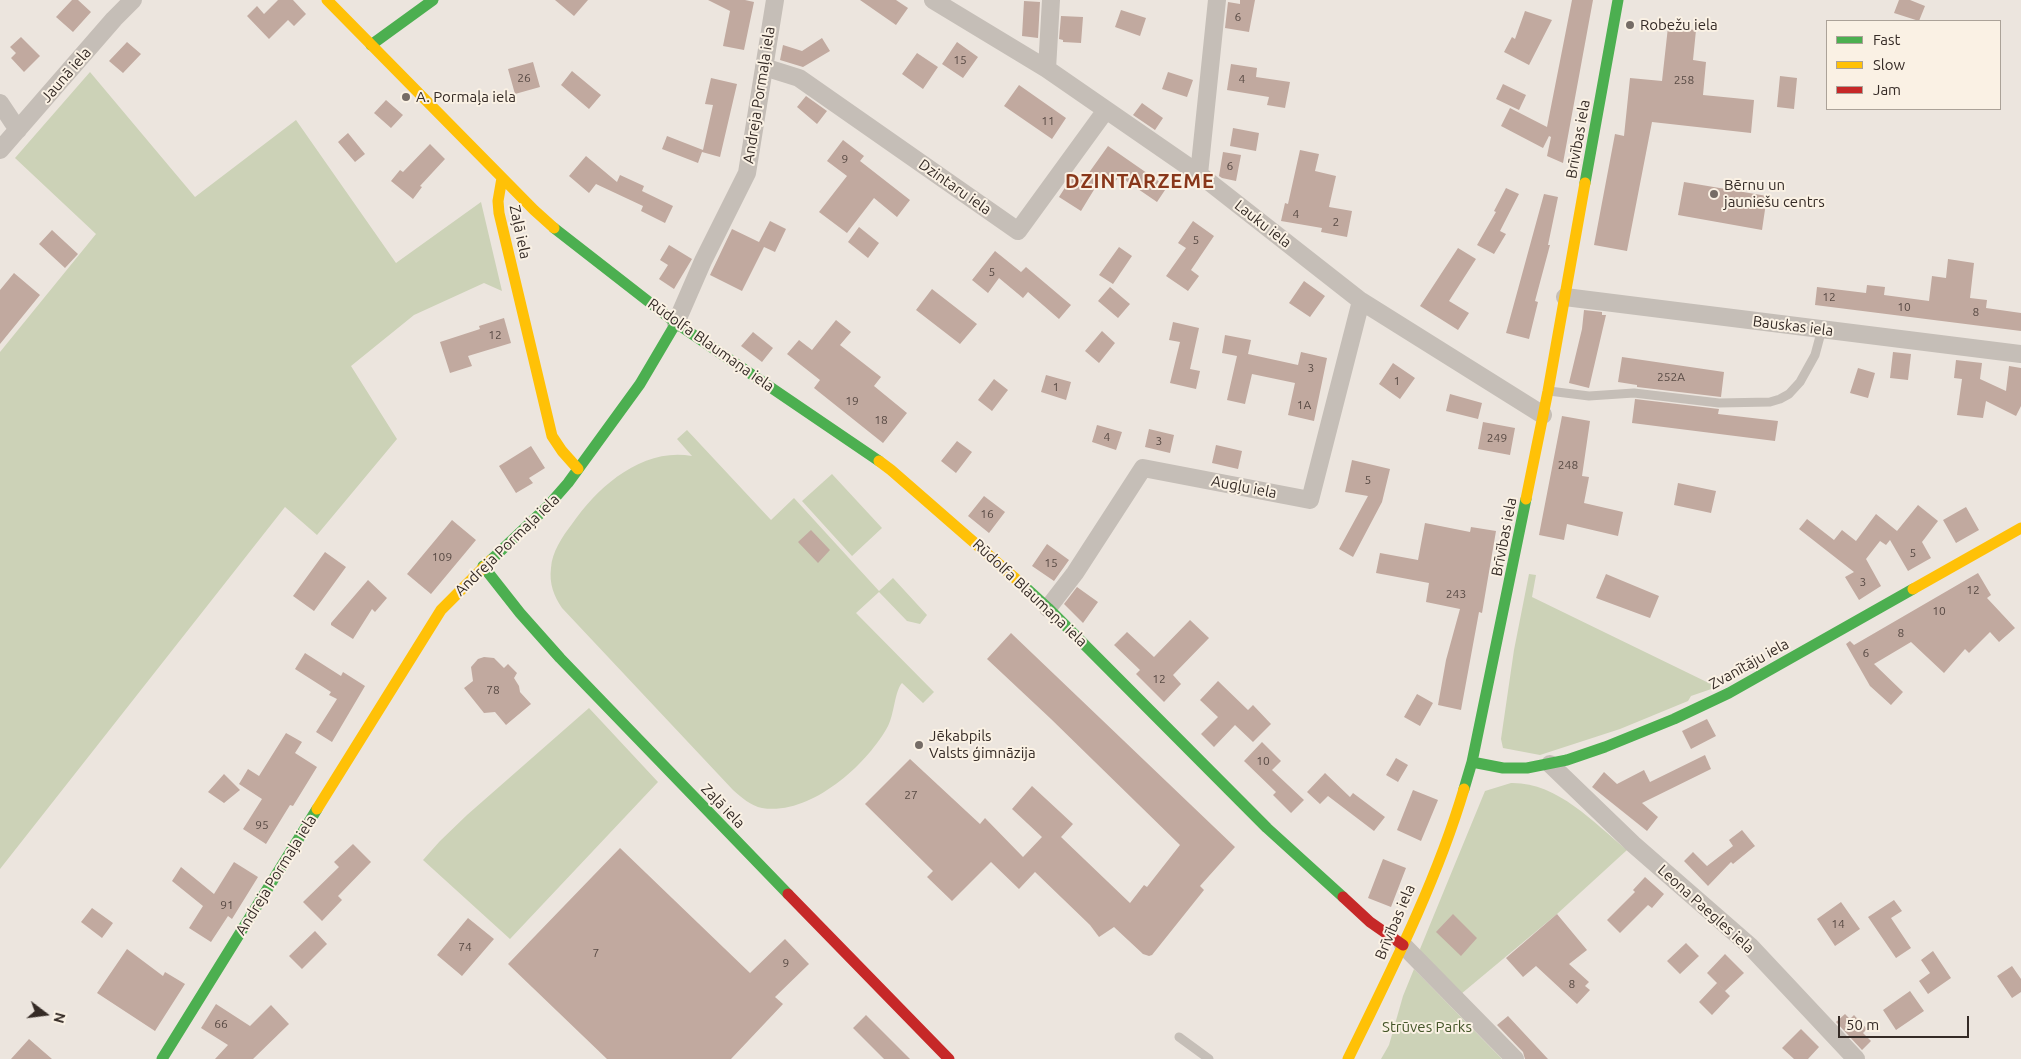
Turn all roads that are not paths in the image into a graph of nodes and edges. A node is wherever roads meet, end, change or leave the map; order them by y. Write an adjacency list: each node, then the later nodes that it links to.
1 (133, 0): 14 (street, Jaunā iela)
2 (327, 0): 9 (street)
3 (433, 0): 9 (street)
4 (775, 0): 10 (street, Andreja Pormaļa iela)
5 (932, 0): 11 (street, Lauku iela)
6 (1051, 0): 11 (street)
7 (1218, 0): 16 (street)
8 (1618, 0): 18 (street, Brīvības iela)
9 (371, 45): 17 (street)
10 (764, 67): 13 (street, Dzintaru iela); 20 (street, Andreja Pormaļa iela)
11 (1047, 69): 13 (street, Lauku iela)
12 (0, 103): 14 (street)
13 (1106, 110): 16 (street, Lauku iela)
14 (18, 130): 15 (street, Jaunā iela)
15 (0, 150)
16 (1199, 174): 19 (street, Lauku iela)
17 (502, 178): 20 (street, Rūdolfa Blaumaņa iela); 25 (street, Zaļā iela)
18 (1565, 298): 21 (street, Bauskas iela); 23 (street, Brīvības iela)
19 (1361, 301): 24 (street, Lauku iela); 28 (street, Augļu iela)
20 (676, 323): 25 (street, Andreja Pormaļa iela); 28 (street, Rūdolfa Blaumaņa iela)
21 (1822, 329): 22 (street, Bauskas iela); 23 (lane)
22 (2021, 354)
23 (1548, 391): 24 (street, Brīvības iela)
24 (1543, 415): 29 (street, Brīvības iela)
25 (578, 468): 27 (street, Andreja Pormaļa iela)
26 (2021, 528): 30 (street, Zvanītāju iela)
27 (484, 566): 33 (street, Andreja Pormaļa iela); 34 (street, Zaļā iela)
28 (1048, 608): 31 (street, Rūdolfa Blaumaņa iela)
29 (1472, 762): 30 (street, Zvanītāju iela); 31 (street, Brīvības iela)
30 (1550, 764): 38 (street, Leona Paegles iela)
31 (1403, 945): 36 (street, Brīvības iela); 37 (street, Rūdolfa Blaumaņa iela)
32 (1179, 1037): 35 (lane)
33 (162, 1059)
34 (949, 1059)
35 (1209, 1059)
36 (1348, 1059)
37 (1515, 1059)
38 (1856, 1059)

